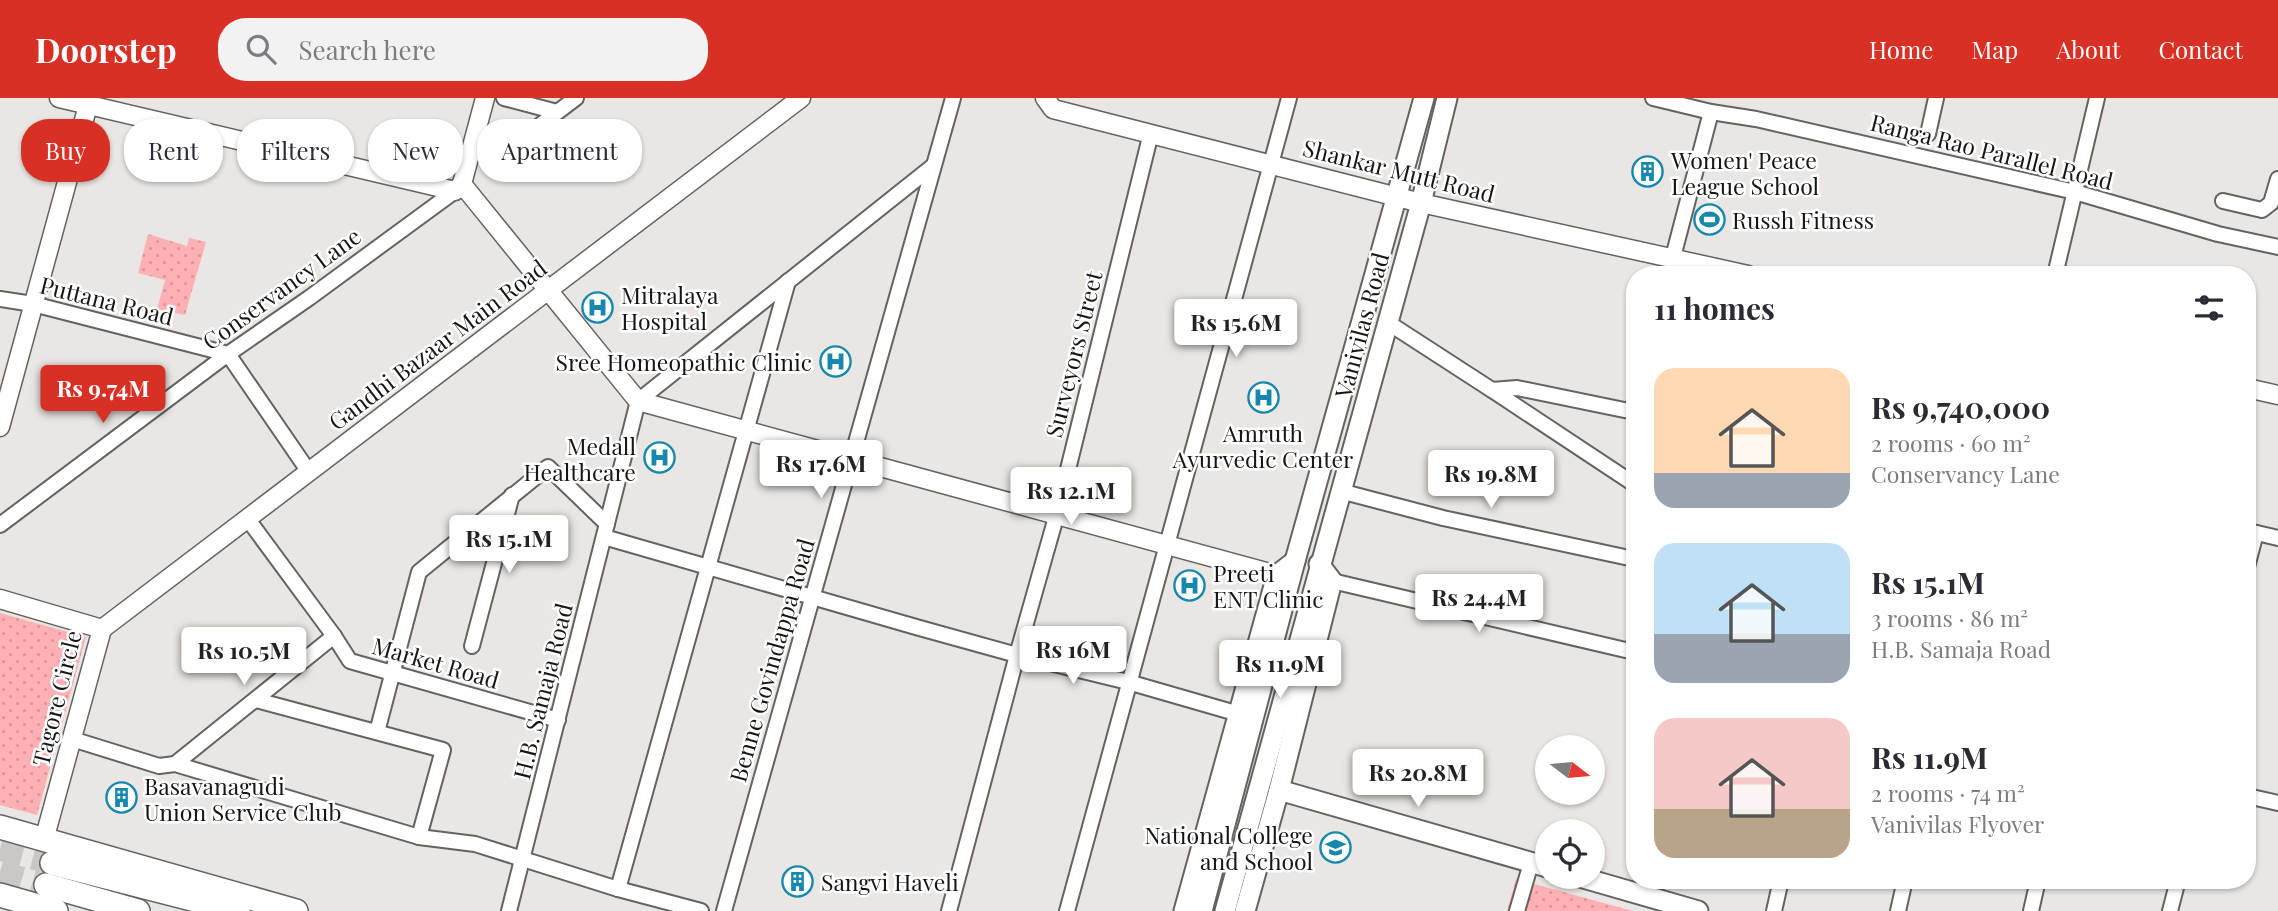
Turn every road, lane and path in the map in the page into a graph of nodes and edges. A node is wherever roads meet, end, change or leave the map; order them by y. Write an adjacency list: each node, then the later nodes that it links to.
1 (59, 98): 13 (street)
2 (485, 98): 23 (street)
3 (504, 98): 15 (street)
4 (576, 98): 15 (street)
5 (801, 98): 33 (street, Gandhi Bazaar Main Road)
6 (953, 98): 21 (street, Benne Govindappa Road)
7 (1289, 98): 20 (street)
8 (1424, 98): 25 (main road, Vanivilas Road)
9 (1447, 98): 27 (main road, Vanivilas Road)
10 (1653, 98): 16 (street, Ranga Rao Parallel Road)
11 (1936, 98): 19 (street)
12 (2096, 98): 24 (street)
13 (89, 101): 23 (street); 35 (street)
14 (1055, 102): 18 (street, Shankar Mutt Road)
15 (557, 112): 17 (street)
16 (1711, 112): 24 (street, Ranga Rao Parallel Road); 29 (street)
17 (548, 119)
18 (1151, 133): 20 (street, Shankar Mutt Road); 50 (street, Surveyors Street)
19 (1928, 134)
20 (1271, 164): 25 (street, Shankar Mutt Road); 56 (street)
21 (933, 166): 32 (street); 45 (street, Benne Govindappa Road)
22 (2278, 179): 26 (street)
23 (459, 187): 33 (street); 37 (street, Conservancy Lane)
24 (2075, 192): 28 (street, Ranga Rao Parallel Road); 31 (street)
25 (1397, 197): 27 (street, Shankar Mutt Road); 58 (main road, Vanivilas Road)
26 (2223, 201)
27 (1421, 203): 29 (street, Shankar Mutt Road); 36 (main road, Vanivilas Road)
28 (2278, 247)
29 (1673, 257): 30 (street, Shankar Mutt Road)
30 (1710, 266)
31 (2057, 266)
32 (788, 281): 41 (street); 44 (street)
33 (548, 290): 41 (street); 46 (street, Gandhi Bazaar Main Road)
34 (0, 299): 35 (street, Puttana Road)
35 (33, 304): 37 (street, Puttana Road); 43 (street)
36 (1387, 322): 38 (street); 48 (main road, Vanivilas Road)
37 (228, 354): 46 (street); 52 (street, Conservancy Lane)
38 (1492, 390): 42 (street); 47 (street)
39 (2256, 390): 40 (street)
40 (2278, 395)
41 (638, 401): 44 (street); 53 (street, H.B. Samaja Road)
42 (1626, 410)
43 (0, 427)
44 (746, 431): 45 (street); 60 (street)
45 (851, 460): 50 (street); 63 (street, Benne Govindappa Road)
46 (309, 472): 51 (street, Gandhi Bazaar Main Road)
47 (1626, 479)
48 (1340, 491): 57 (street); 59 (main road, Vanivilas Road)
49 (512, 495): 53 (street); 67 (street); 70 (street)
50 (1056, 515): 56 (street); 69 (street, Surveyors Street)
51 (247, 518): 65 (street, Gandhi Bazaar Main Road); 66 (street, Market Road)
52 (0, 525)
53 (606, 531): 60 (street); 74 (street, H.B. Samaja Road)
54 (2256, 533): 55 (street)
55 (2278, 538)
56 (1168, 546): 61 (street); 71 (street)
57 (1626, 557)
58 (1295, 561): 61 (main road); 104 (main road, Vanivilas Road)
59 (1320, 564): 62 (main road); 105 (main road, Vanivilas Road)
60 (708, 567): 63 (street); 88 (street)
61 (1277, 575): 73 (main road)
62 (1332, 581): 68 (street); 78 (main road)
63 (812, 596): 69 (street); 100 (street, Benne Govindappa Road)
64 (0, 599): 65 (street, Tagore Circle)
65 (102, 629): 76 (street, Tagore Circle)
66 (334, 636): 70 (street, Market Road); 72 (street)
67 (472, 646)
68 (1626, 650)
69 (1017, 655): 71 (street); 101 (street, Surveyors Street)
70 (392, 674): 74 (street, Market Road); 75 (street)
71 (1128, 682): 73 (street); 102 (street)
72 (256, 700): 75 (street); 77 (street)
73 (1239, 714): 103 (main road)
74 (558, 720): 84 (street, H.B. Samaja Road)
75 (377, 732): 82 (street)
76 (72, 739): 77 (street); 83 (street, Tagore Circle)
77 (175, 764): 82 (street)
78 (1279, 790): 85 (main road); 106 (main road)
79 (2256, 798): 80 (street)
80 (2278, 803)
81 (0, 827): 83 (main road)
82 (419, 837): 84 (street)
83 (44, 839): 97 (main road)
84 (523, 861): 88 (street); 98 (street, H.B. Samaja Road)
85 (1535, 864)
86 (1535, 873): 107 (street)
87 (1605, 884): 108 (main road)
88 (618, 889): 99 (street)
89 (1779, 889): 109 (street)
90 (1903, 889): 110 (street)
91 (2036, 889): 111 (street)
92 (2176, 889): 112 (street)
93 (0, 895): 94 (main road)
94 (56, 911)
95 (138, 911): 96 (main road)
96 (239, 911)
97 (296, 911)
98 (509, 911)
99 (701, 911)
100 (724, 911)
101 (949, 911)
102 (1067, 911)
103 (1184, 911)
104 (1202, 911)
105 (1225, 911)
106 (1245, 911)
107 (1517, 911)
108 (1698, 911)
109 (1774, 911)
110 (1898, 911)
111 (2031, 911)
112 (2170, 911)

